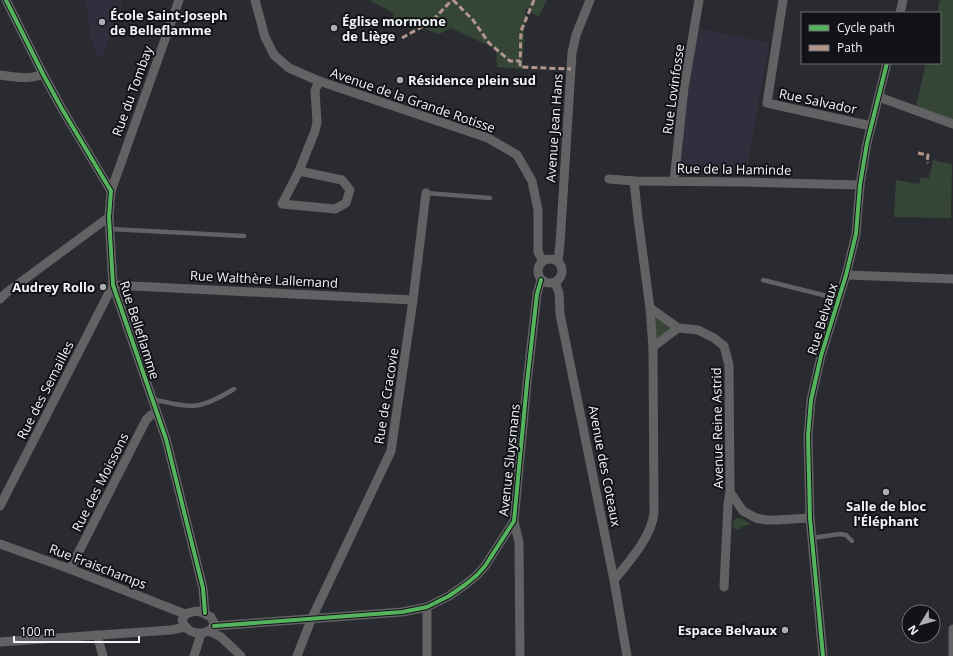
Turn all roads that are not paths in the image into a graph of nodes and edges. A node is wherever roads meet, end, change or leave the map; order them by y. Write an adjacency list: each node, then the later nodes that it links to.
1 (6, 0): 10 (street)
2 (179, 0): 21 (street, Rue du Tombay)
3 (255, 0): 12 (street, Avenue de la Grande Rotisse)
4 (590, 0): 28 (street, Avenue Jean Hans)
5 (699, 0): 19 (street, Rue Lovinfosse)
6 (783, 0): 15 (street, Rue Salvador)
7 (903, 0): 8 (street)
8 (900, 12)
9 (887, 64): 13 (street, Rue Belvaux)
10 (43, 74): 11 (street); 21 (street)
11 (0, 75)
12 (319, 81): 16 (street); 27 (street, Avenue de la Grande Rotisse)
13 (878, 97): 14 (street); 15 (street, Rue Belvaux)
14 (953, 124)
15 (871, 126): 20 (street, Rue Belvaux)
16 (299, 172): 16 (street)
17 (608, 179): 18 (street, Rue de la Haminde)
18 (634, 181): 19 (street, Rue de la Haminde); 38 (street)
19 (674, 181): 20 (street, Rue de la Haminde)
20 (860, 185): 29 (street, Rue Belvaux)
21 (111, 191): 24 (street, Rue Belleflamme)
22 (426, 193): 23 (lane); 37 (street, Rue de Cracovie)
23 (490, 198)
24 (109, 217): 25 (street, Rue Belleflamme); 35 (street)
25 (110, 229): 26 (lane); 34 (street, Rue Belleflamme)
26 (244, 236)
27 (543, 261): 28 (street); 31 (street)
28 (558, 261): 33 (street)
29 (846, 275): 30 (street); 36 (street, Rue Belvaux)
30 (953, 279)
31 (541, 280): 33 (street); 48 (street, Avenue Sluysmans)
32 (763, 280): 36 (lane)
33 (555, 282): 54 (street, Avenue des Coteaux)
34 (113, 285): 37 (street, Rue Walthère Lallemand); 42 (street, Rue Belleflamme); 45 (street, Rue des Semailles)
35 (0, 299)
36 (839, 299): 47 (street, Rue Belvaux)
37 (413, 300): 59 (street, Rue de Cracovie)
38 (650, 308): 39 (street, Avenue Reine Astrid); 40 (street)
39 (678, 328): 40 (street); 44 (street, Avenue Reine Astrid)
40 (653, 347): 54 (street)
41 (234, 389): 42 (lane)
42 (152, 400): 43 (street, Rue Belleflamme)
43 (156, 412): 53 (street, Rue des Moissons); 57 (street, Rue Belleflamme)
44 (730, 492): 46 (street, Avenue Reine Astrid); 49 (street)
45 (0, 506)
46 (743, 511): 47 (street); 49 (street)
47 (810, 518): 50 (street, Rue Belvaux)
48 (514, 521): 56 (street, Avenue Sluysmans); 70 (street)
49 (727, 521): 55 (street)
50 (812, 538): 51 (lane); 72 (street, Rue Belvaux)
51 (852, 541)
52 (0, 544): 53 (street, Rue Fraischamps)
53 (70, 568): 58 (street, Rue Fraischamps)
54 (614, 580): 71 (street, Avenue des Coteaux)
55 (724, 588)
56 (427, 607): 59 (street, Avenue Sluysmans); 69 (street)
57 (205, 613): 58 (street); 62 (street)
58 (185, 614): 60 (street)
59 (311, 620): 62 (street, Avenue Sluysmans); 68 (street, Rue de Cracovie)
60 (186, 627): 62 (street); 63 (street)
61 (953, 629): 73 (street)
62 (208, 630): 66 (street); 67 (street)
63 (97, 635): 64 (street); 65 (street)
64 (0, 642)
65 (103, 656)
66 (194, 656)
67 (241, 656)
68 (297, 656)
69 (427, 656)
70 (520, 656)
71 (627, 656)
72 (823, 656)
73 (953, 656)

